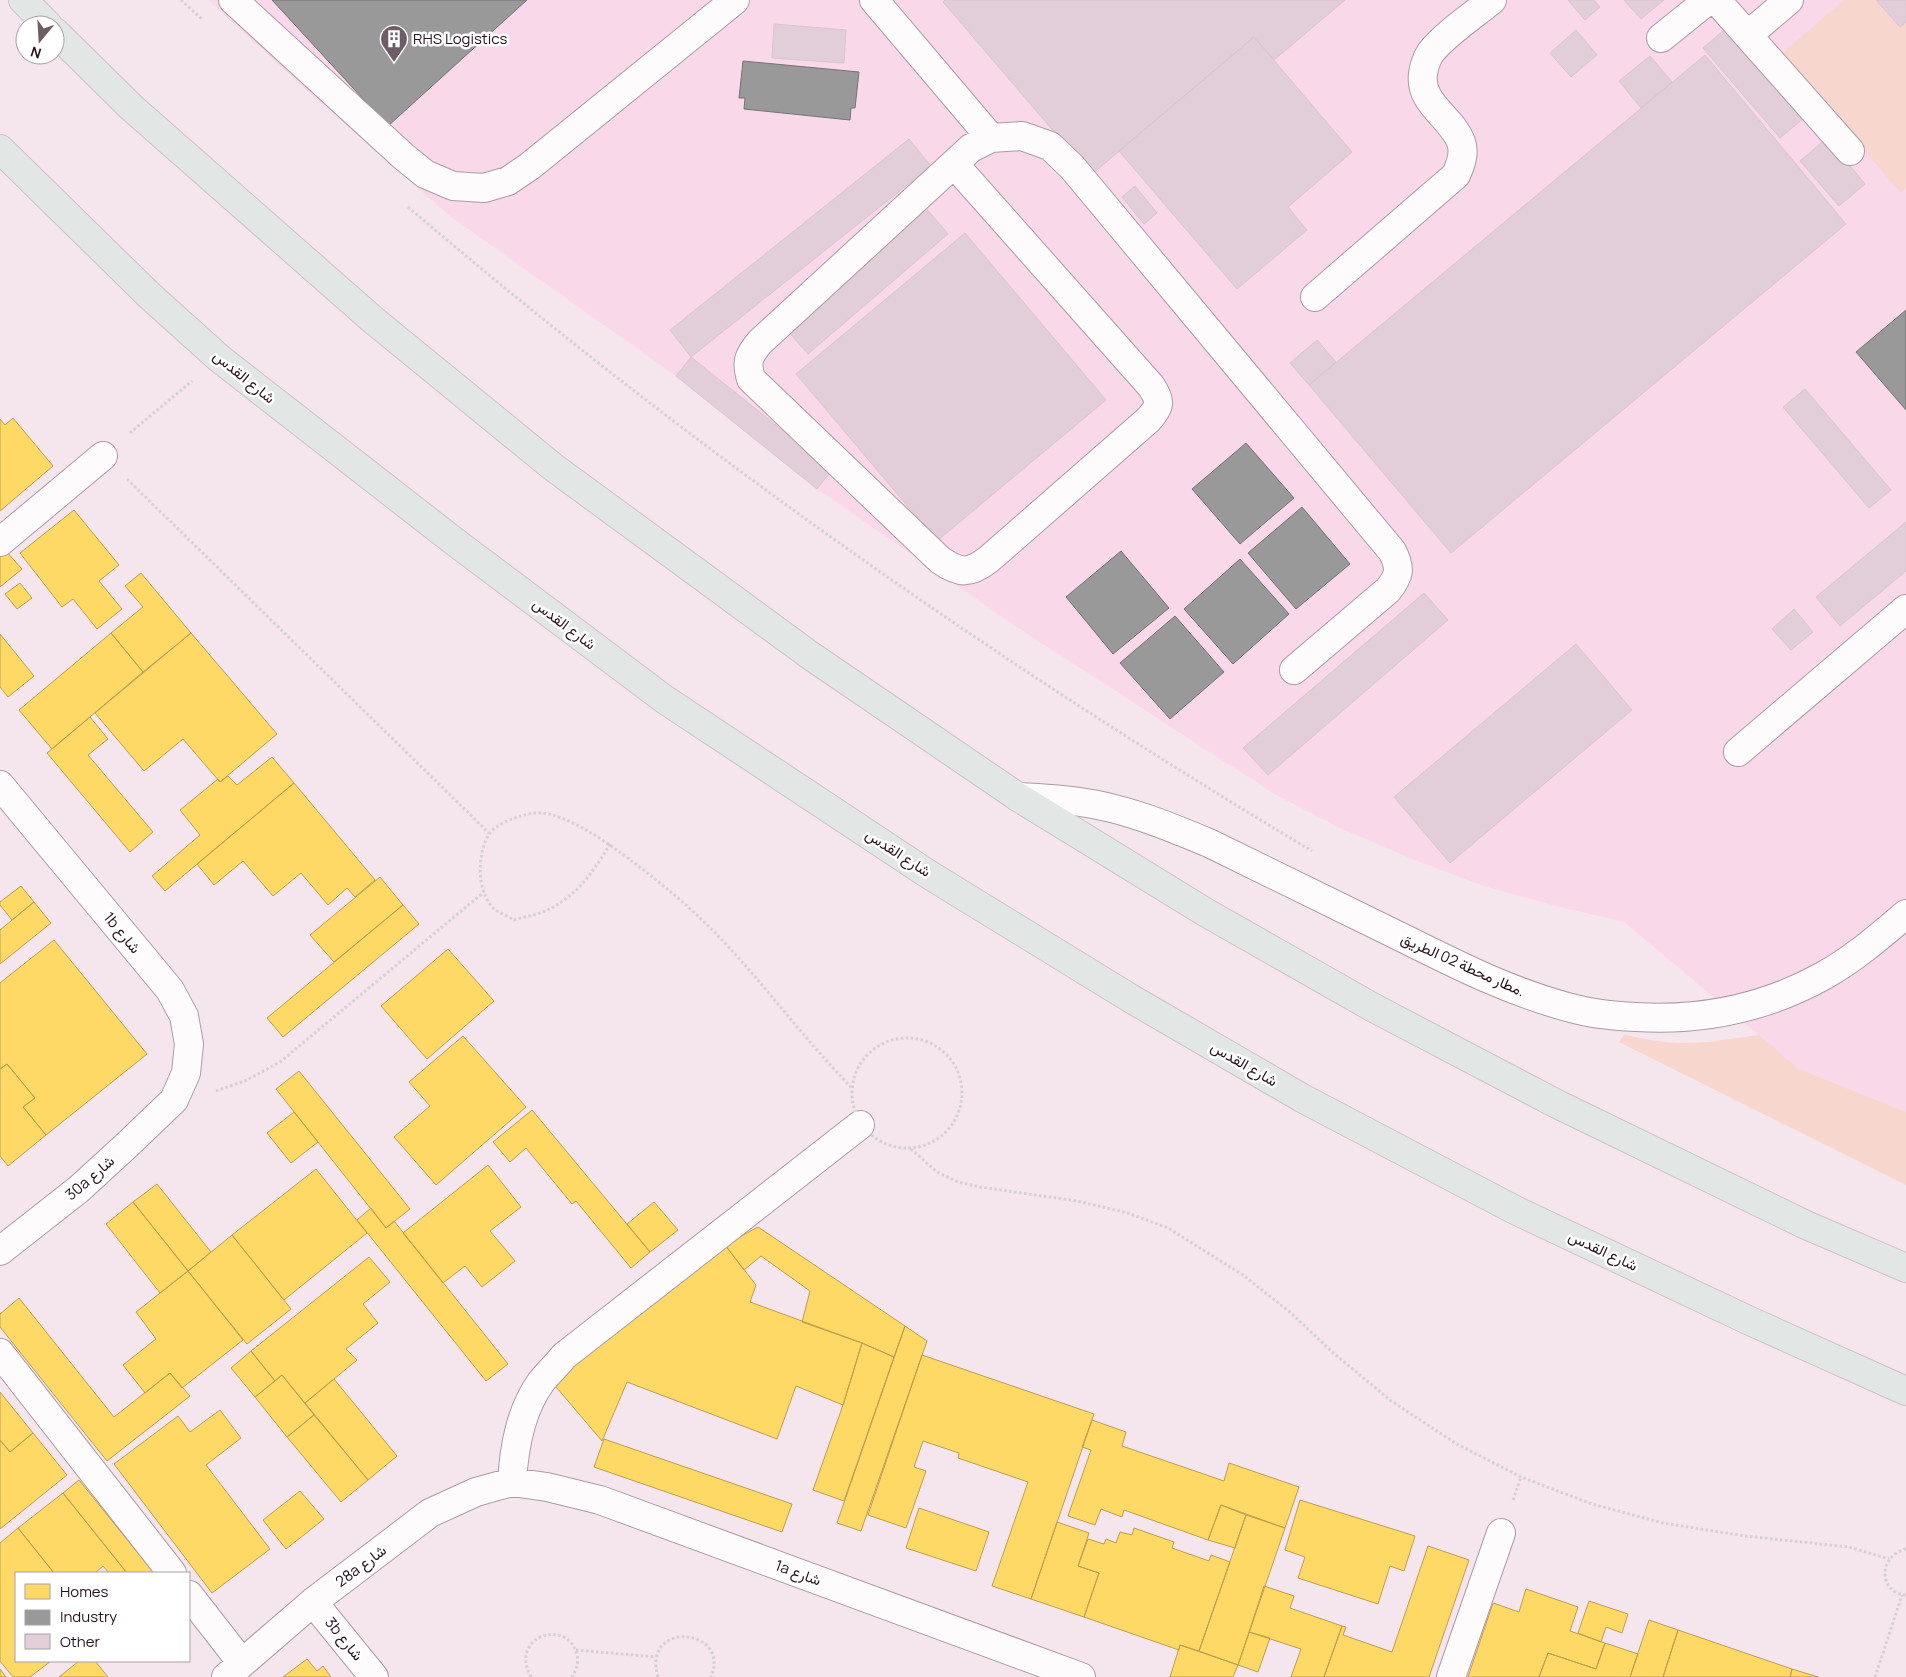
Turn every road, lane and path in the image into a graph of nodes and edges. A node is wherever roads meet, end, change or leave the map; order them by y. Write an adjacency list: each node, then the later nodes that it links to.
1 (23, 0): 7 (main road)
2 (233, 0): 3 (street)
3 (735, 0)
4 (874, 0): 11 (street)
5 (1492, 0): 15 (street)
6 (1789, 0): 8 (street)
7 (38, 15)
8 (1748, 34): 9 (street); 13 (street)
9 (1660, 38)
10 (65, 42): 23 (main road)
11 (991, 138): 14 (street); 20 (street)
12 (0, 149): 16 (main road, شارع القدس)
13 (1850, 151)
14 (954, 164): 14 (street)
15 (1315, 297)
16 (220, 359): 17 (path); 35 (main road, شارع القدس)
17 (103, 456): 18 (street); 24 (path)
18 (0, 542)
19 (1906, 609): 21 (street)
20 (1294, 670)
21 (1738, 752)
22 (0, 785): 29 (street, 1b شارع)
23 (1018, 797): 27 (street, مطار محطة 02 الطريق.); 33 (main road)
24 (489, 832): 25 (path); 26 (path)
25 (610, 844): 26 (path); 28 (path)
26 (484, 892): 29 (path)
27 (1906, 914)
28 (851, 1087): 30 (path); 31 (path)
29 (174, 1100): 32 (street, 30a شارع)
30 (860, 1124): 31 (path); 36 (street)
31 (911, 1149): 39 (path)
32 (0, 1251)
33 (1906, 1268)
34 (0, 1353): 40 (street)
35 (1906, 1391)
36 (512, 1482): 43 (street, 28a شارع); 47 (street, 1a شارع)
37 (1501, 1533): 53 (street)
38 (1906, 1549): 39 (path)
39 (1889, 1559): 41 (path)
40 (171, 1572)
41 (1904, 1595): 54 (path)
42 (190, 1597): 46 (street)
43 (313, 1602): 46 (street, 28a شارع); 48 (street, 3b شارع)
44 (576, 1650): 45 (path); 49 (path); 50 (path)
45 (656, 1657): 51 (path); 52 (path)
46 (234, 1670)
47 (1065, 1674)
48 (374, 1677)
49 (531, 1677)
50 (572, 1677)
51 (658, 1677)
52 (711, 1677)
53 (1451, 1677)
54 (1875, 1677)

